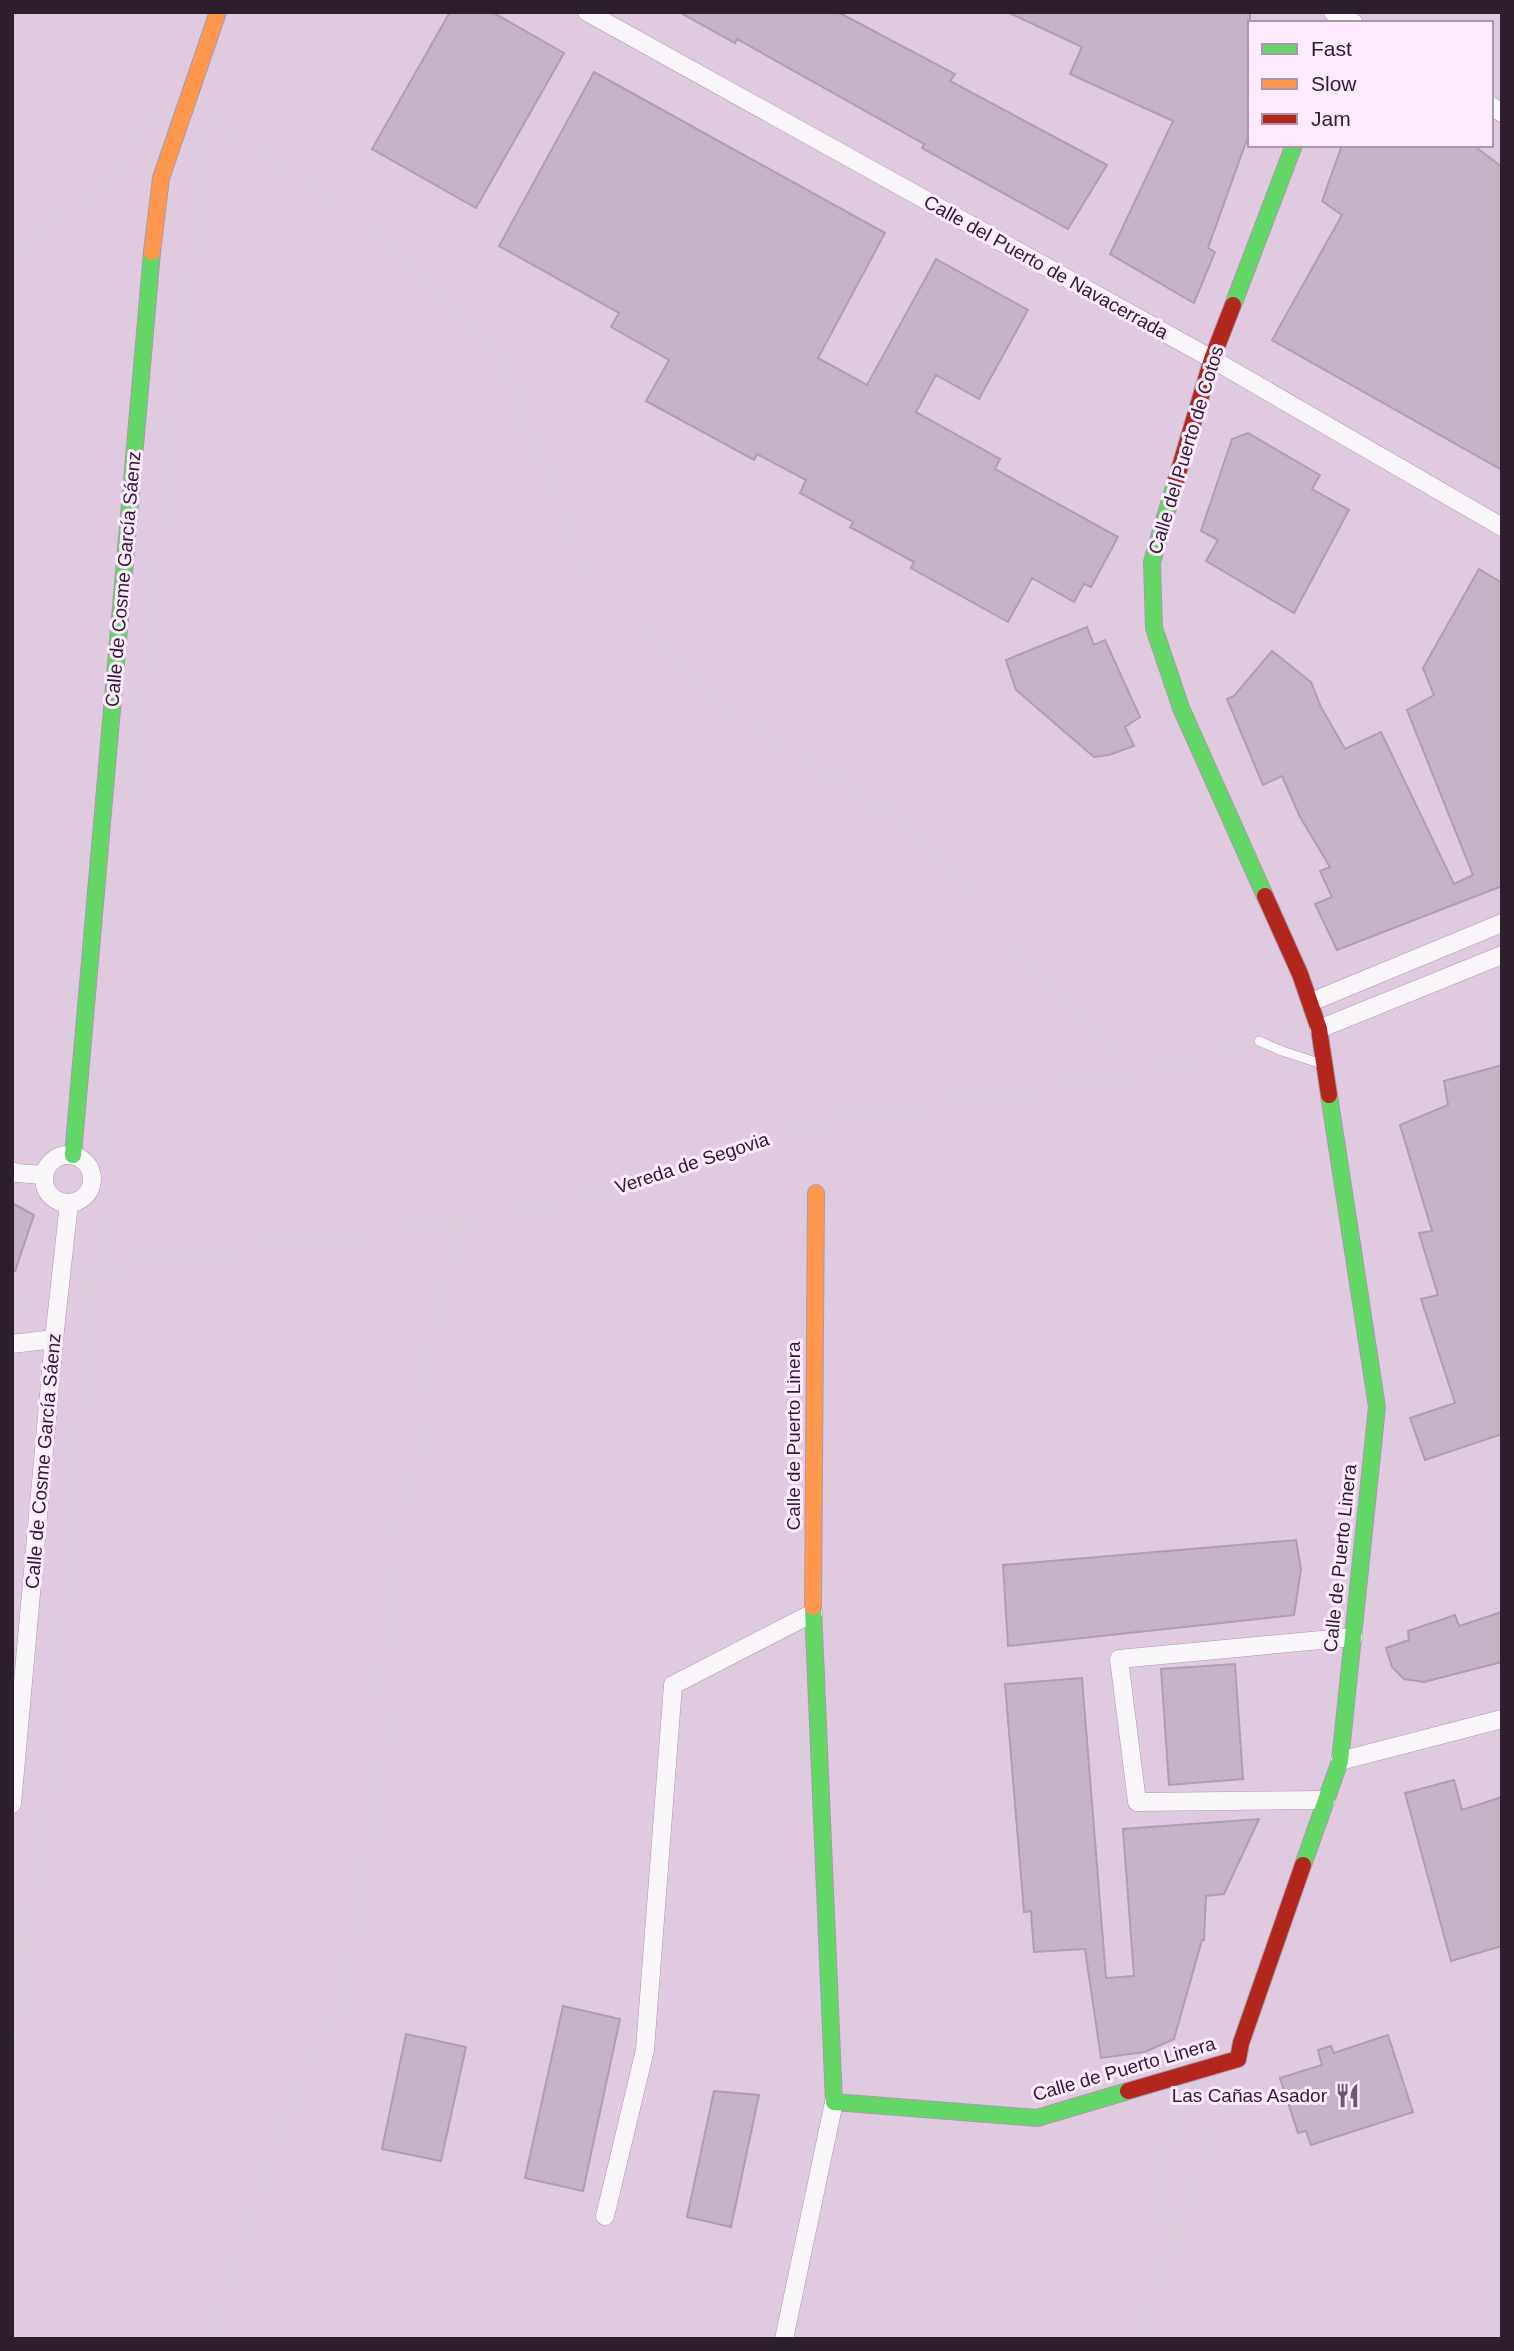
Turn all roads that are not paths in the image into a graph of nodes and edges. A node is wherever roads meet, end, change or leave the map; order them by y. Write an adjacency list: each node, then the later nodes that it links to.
1 (218, 12): 12 (street, Calle de Cosme García Sáenz)
2 (587, 12): 4 (street, Calle del Puerto de Navacerrada)
3 (1293, 147): 4 (street, Calle del Puerto de Cotos)
4 (1212, 359): 5 (street, Calle del Puerto de Navacerrada); 8 (street, Calle del Puerto de Cotos)
5 (1502, 527)
6 (1502, 923): 8 (street)
7 (1502, 956): 9 (street)
8 (1311, 1002): 9 (street, Calle del Puerto de Cotos)
9 (1310, 1029): 11 (street, Calle de Puerto Linera)
10 (1259, 1041): 11 (lane)
11 (1324, 1064): 20 (street, Calle de Puerto Linera)
12 (73, 1155): 14 (street); 16 (street)
13 (12, 1171): 14 (street)
14 (44, 1175): 16 (street)
15 (816, 1193): 19 (street, Calle de Puerto Linera)
16 (69, 1203): 17 (street, Calle de Cosme García Sáenz)
17 (54, 1339): 18 (street); 24 (street, Calle de Cosme García Sáenz)
18 (12, 1344)
19 (813, 1613): 25 (street, Calle de Puerto Linera); 26 (street)
20 (1353, 1637): 22 (street, Calle de Puerto Linera); 23 (street)
21 (1502, 1719): 22 (street)
22 (1340, 1761): 23 (street, Calle de Puerto Linera)
23 (1326, 1800): 25 (street, Calle de Puerto Linera)
24 (12, 1804)
25 (834, 2102): 27 (street)
26 (605, 2216)
27 (784, 2339)

